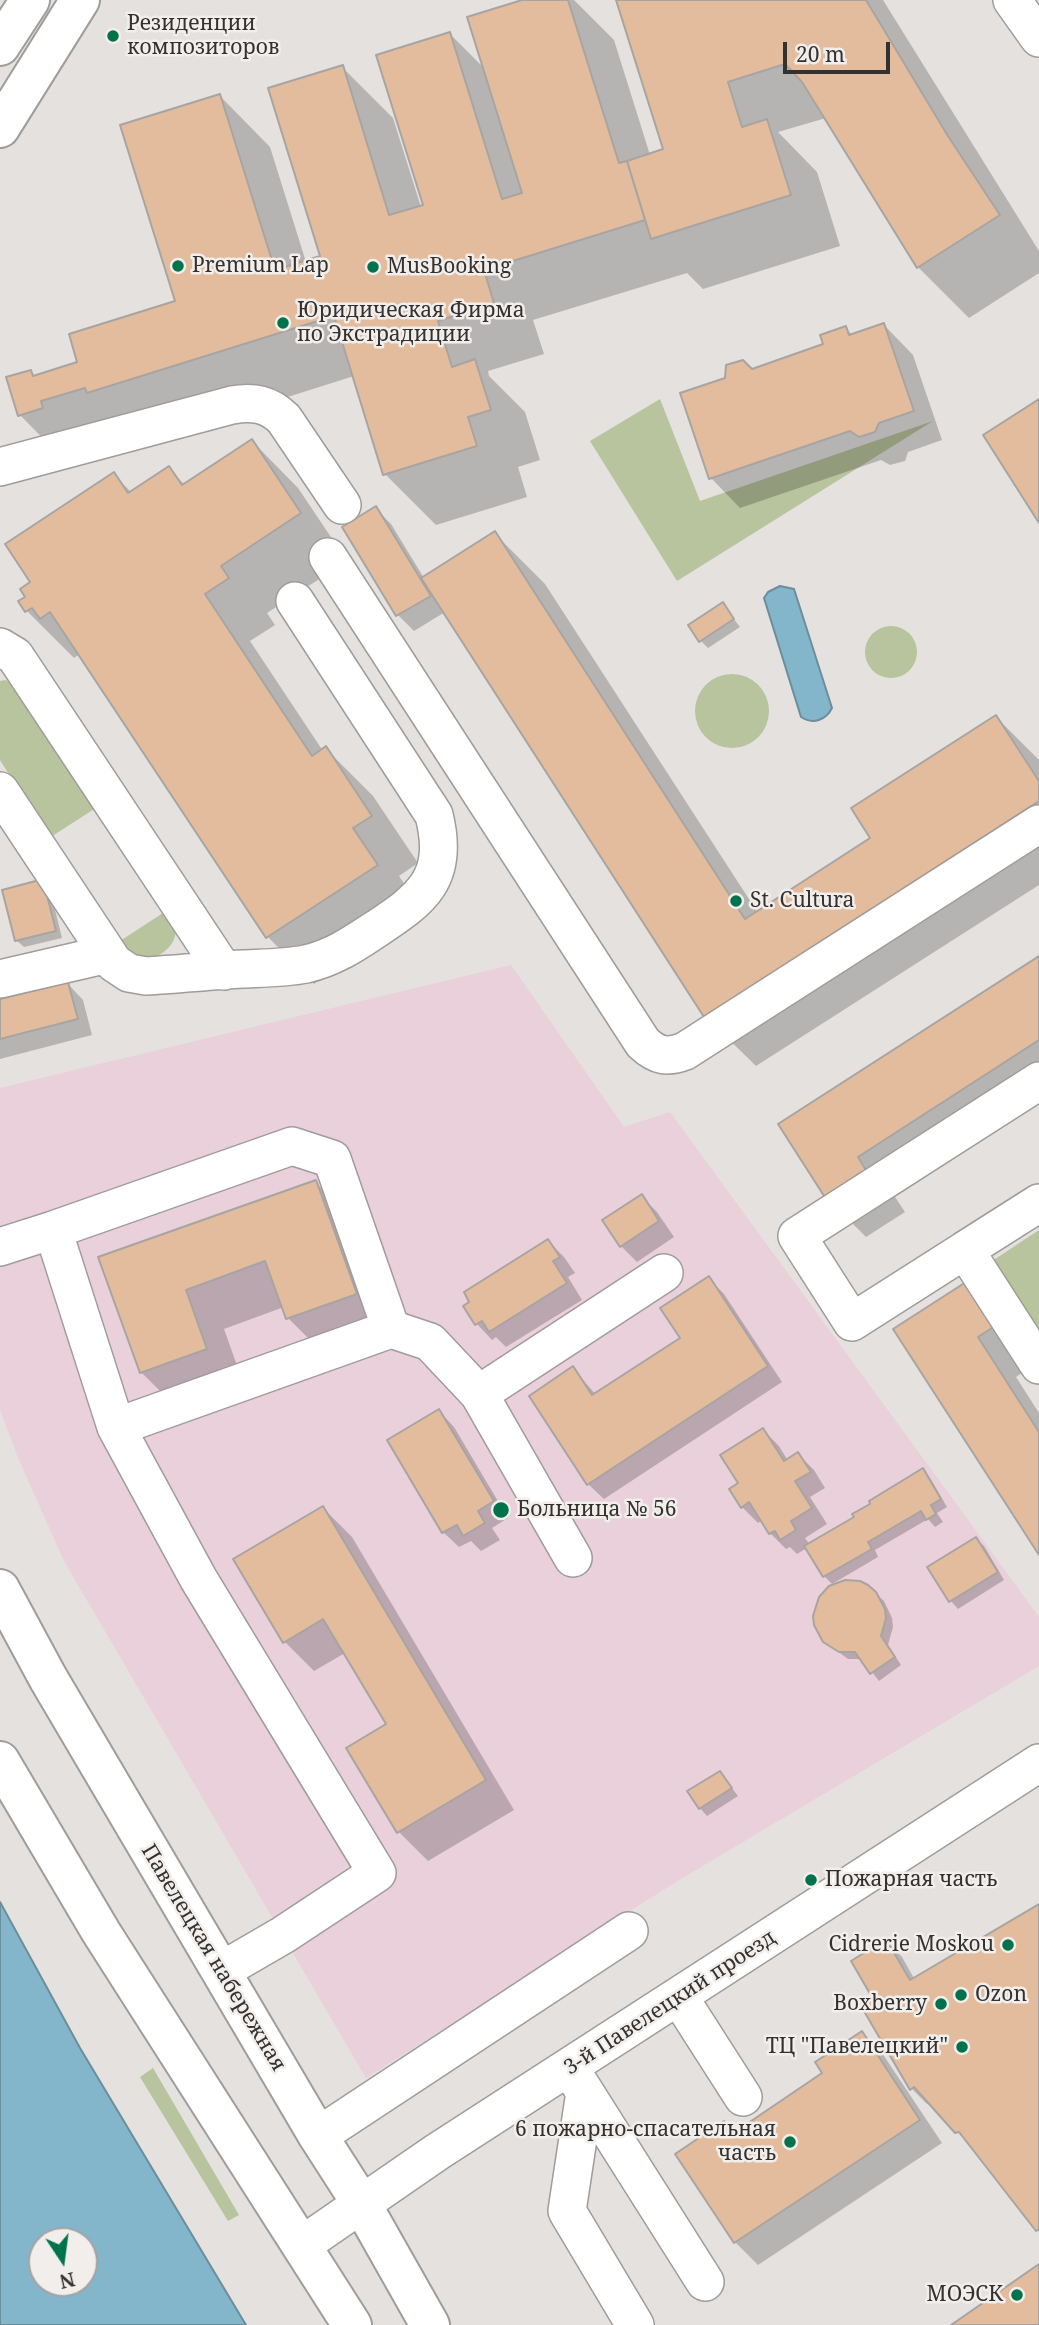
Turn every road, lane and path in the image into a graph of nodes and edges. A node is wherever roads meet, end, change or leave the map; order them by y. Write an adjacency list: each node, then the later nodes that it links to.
1 (30, 0): 5 (main road)
2 (80, 0): 6 (main road)
3 (1012, 0): 4 (street)
4 (1039, 38)
5 (0, 46)
6 (0, 128)
7 (0, 467): 8 (street)
8 (342, 505)
9 (328, 557): 13 (street)
10 (295, 601): 15 (street)
11 (0, 647): 15 (street)
12 (0, 791): 14 (street)
13 (1039, 824)
14 (108, 954): 15 (street); 16 (street)
15 (224, 971)
16 (0, 979)
17 (1039, 1081): 21 (street)
18 (1039, 1203): 21 (street)
19 (53, 1230): 20 (street); 23 (street); 26 (street)
20 (0, 1247)
21 (965, 1250): 24 (street)
22 (664, 1273): 25 (street)
23 (391, 1329): 25 (street); 26 (street)
24 (1039, 1365)
25 (479, 1394): 27 (street)
26 (116, 1427): 32 (street)
27 (573, 1558)
28 (0, 1589): 32 (main road, Павелецкая набережная)
29 (0, 1761): 38 (main road)
30 (1039, 1763): 33 (street, 3-й Павелецкий проезд)
31 (629, 1931): 36 (street)
32 (221, 1972): 36 (main road, Павелецкая набережная)
33 (679, 1997): 34 (street, 3-й Павелецкий проезд); 35 (street)
34 (577, 2079): 37 (street, 3-й Павелецкий проезд); 39 (street); 42 (street)
35 (743, 2097)
36 (318, 2136): 37 (main road, Павелецкая набережная)
37 (361, 2203): 38 (street, 3-й Павелецкий проезд); 41 (main road, Павелецкая набережная)
38 (302, 2245): 40 (main road)
39 (705, 2281)
40 (352, 2325)
41 (430, 2325)
42 (635, 2325)

